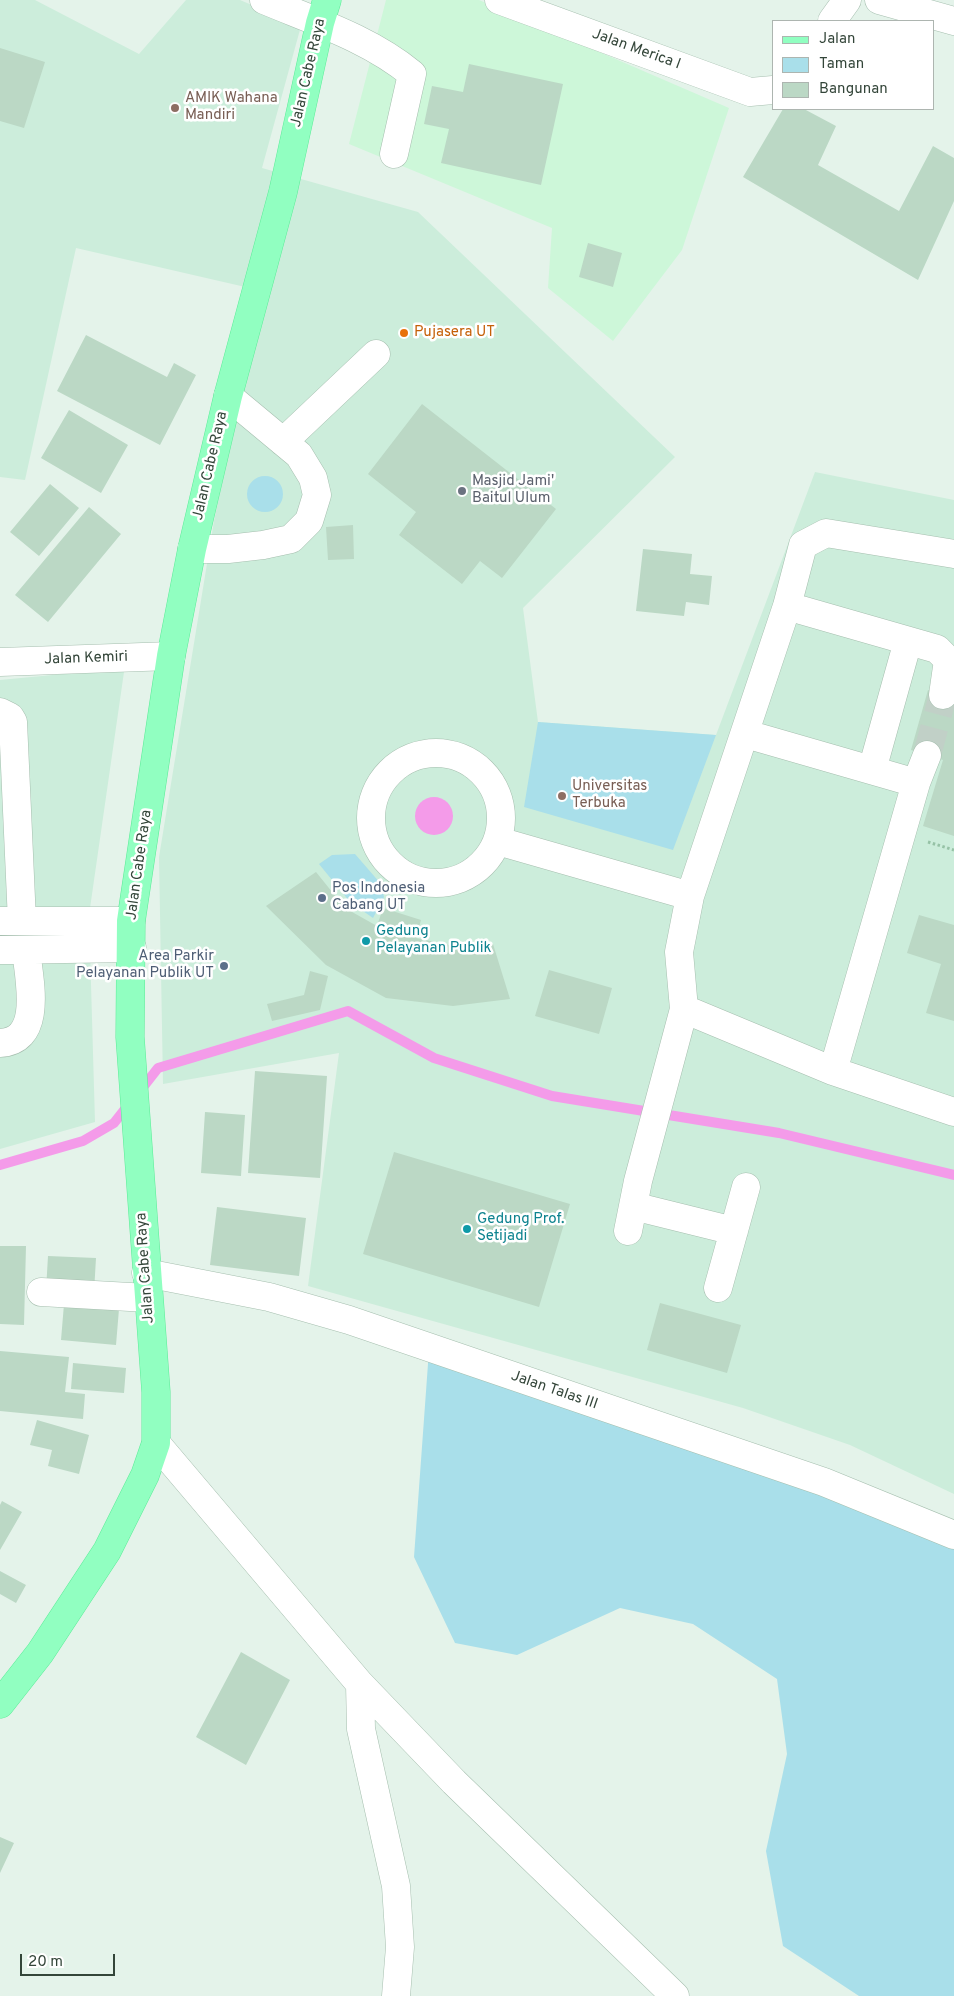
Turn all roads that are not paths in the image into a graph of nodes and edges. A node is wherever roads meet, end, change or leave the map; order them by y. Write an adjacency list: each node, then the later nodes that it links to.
1 (264, 0): 5 (street)
2 (499, 0): 8 (street, Jalan Merica I)
3 (847, 0): 6 (street)
4 (879, 0): 7 (street)
5 (324, 12): 9 (street); 11 (main road, Jalan Cabe Raya)
6 (833, 20)
7 (954, 21)
8 (772, 90)
9 (394, 154)
10 (376, 354): 12 (street)
11 (228, 396): 12 (street); 13 (main road, Jalan Cabe Raya)
12 (283, 442): 13 (street)
13 (192, 549): 17 (main road, Jalan Cabe Raya)
14 (954, 554): 15 (street)
15 (787, 606): 16 (street); 21 (street)
16 (908, 641): 19 (street); 23 (street)
17 (171, 656): 18 (street, Jalan Kemiri); 28 (main road, Jalan Cabe Raya)
18 (0, 662)
19 (943, 694)
20 (0, 712): 27 (street)
21 (746, 734): 23 (street); 26 (street)
22 (927, 755): 24 (street)
23 (872, 770): 24 (street)
24 (916, 784): 33 (street)
25 (498, 841): 25 (street); 26 (street)
26 (690, 896): 31 (street)
27 (11, 921): 28 (street)
28 (131, 921): 29 (main road, Jalan Cabe Raya)
29 (132, 948): 30 (street); 37 (main road, Jalan Cabe Raya)
30 (13, 950): 32 (street)
31 (684, 1009): 33 (street); 36 (street)
32 (0, 1043)
33 (833, 1071): 34 (street)
34 (954, 1112)
35 (746, 1187): 36 (street)
36 (734, 1231): 38 (street)
37 (147, 1286): 39 (street, Jalan Talas III); 40 (main road, Jalan Cabe Raya); 41 (street, Jalan Talas III)
38 (718, 1288)
39 (41, 1292)
40 (156, 1442): 42 (street); 43 (main road, Jalan Cabe Raya)
41 (954, 1535)
42 (360, 1684): 44 (street); 45 (street)
43 (0, 1704)
44 (396, 1996)
45 (675, 1996)

